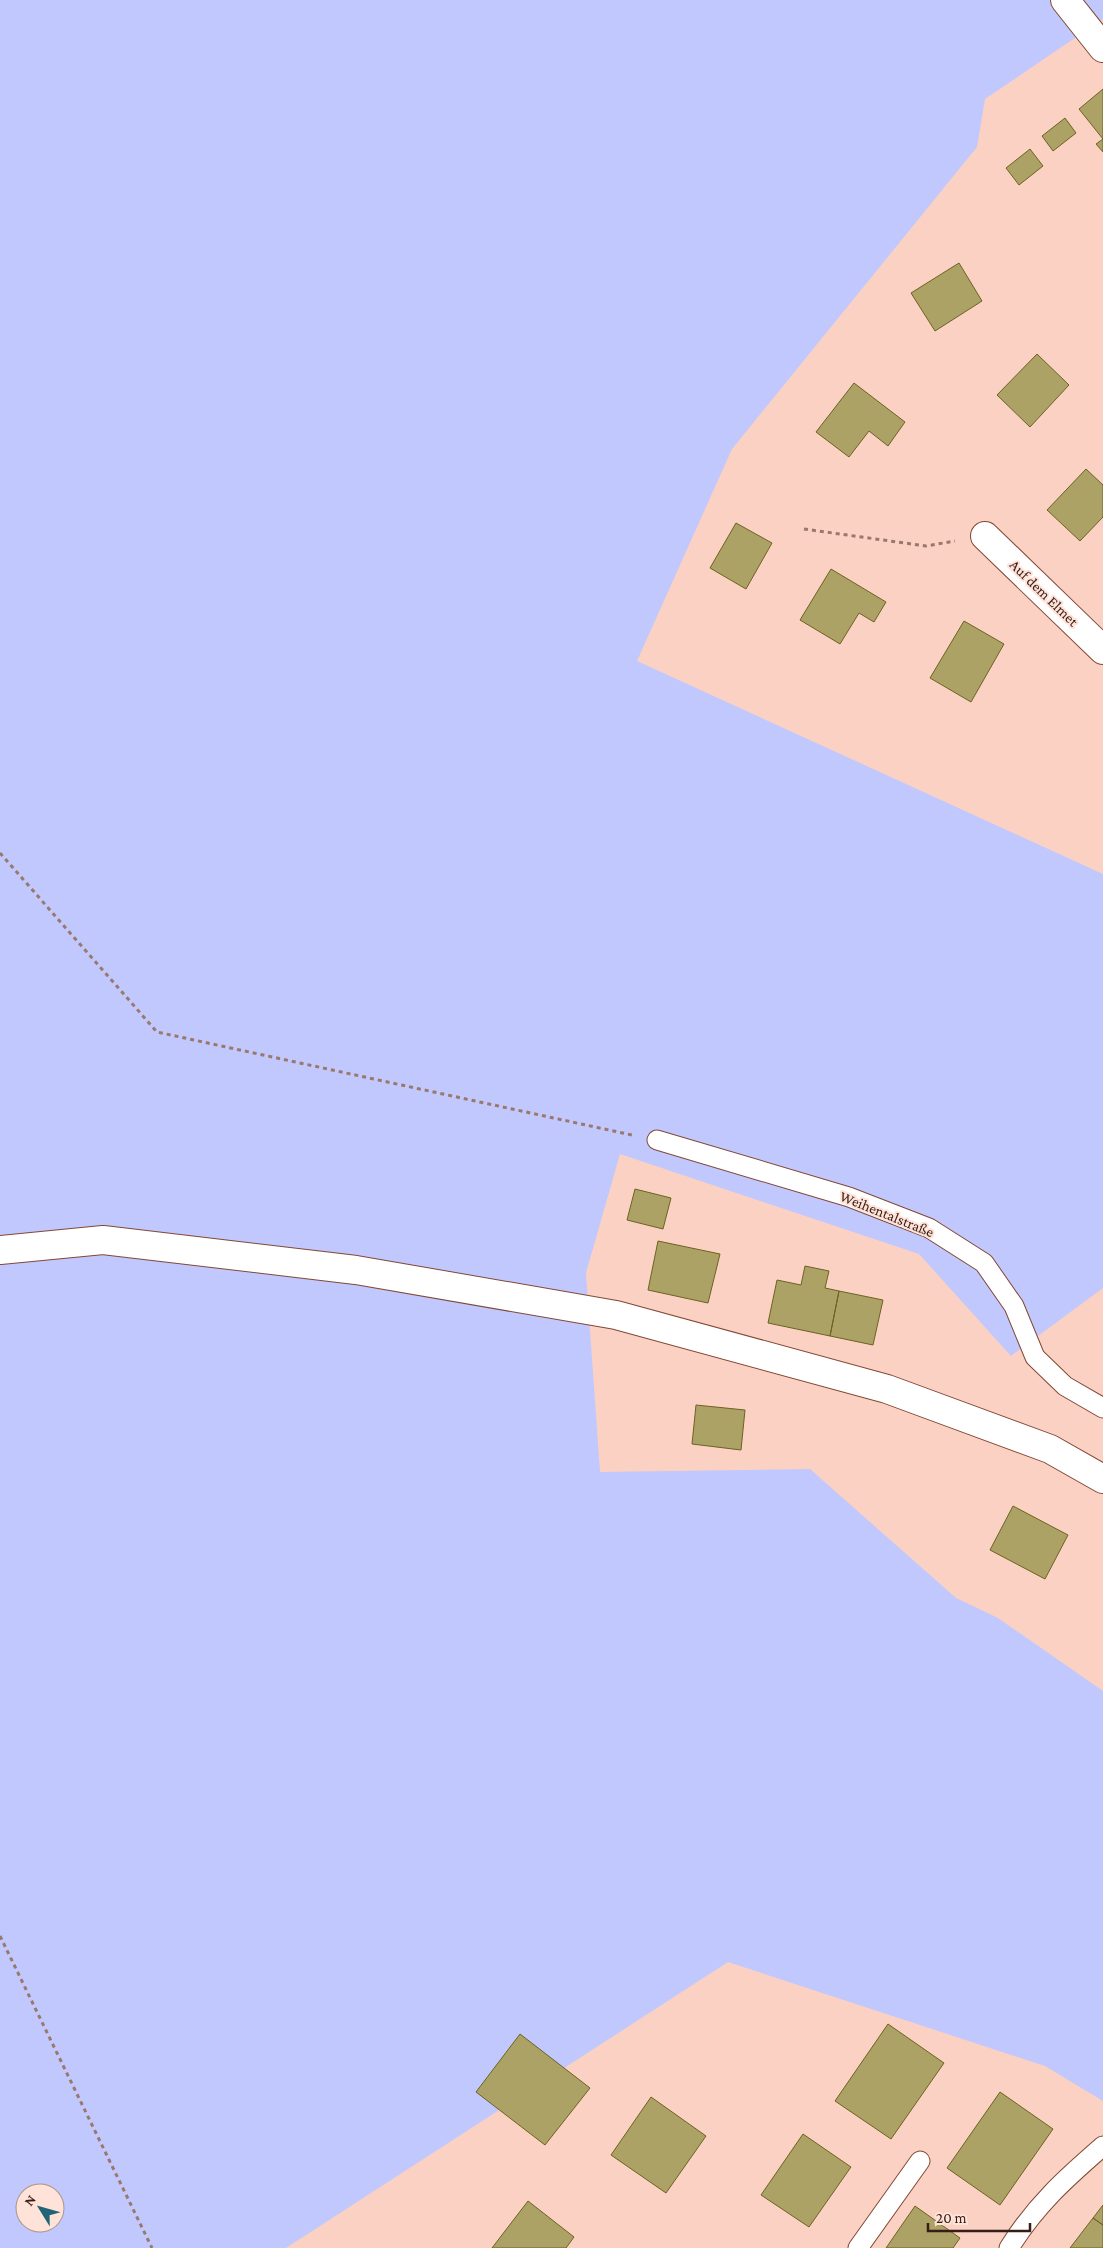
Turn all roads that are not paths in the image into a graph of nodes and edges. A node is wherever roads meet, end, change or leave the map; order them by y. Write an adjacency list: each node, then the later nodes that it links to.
1 (1065, 0): 2 (street)
2 (1103, 48)
3 (985, 536): 4 (street, Auf dem Elmet)
4 (1103, 650)
5 (657, 1140): 7 (lane, Weihentalstraße)
6 (0, 1250): 8 (street)
7 (1103, 1408)
8 (1103, 1479)
9 (1103, 2146): 12 (lane)
10 (920, 2160): 11 (lane)
11 (858, 2248)
12 (1009, 2248)

